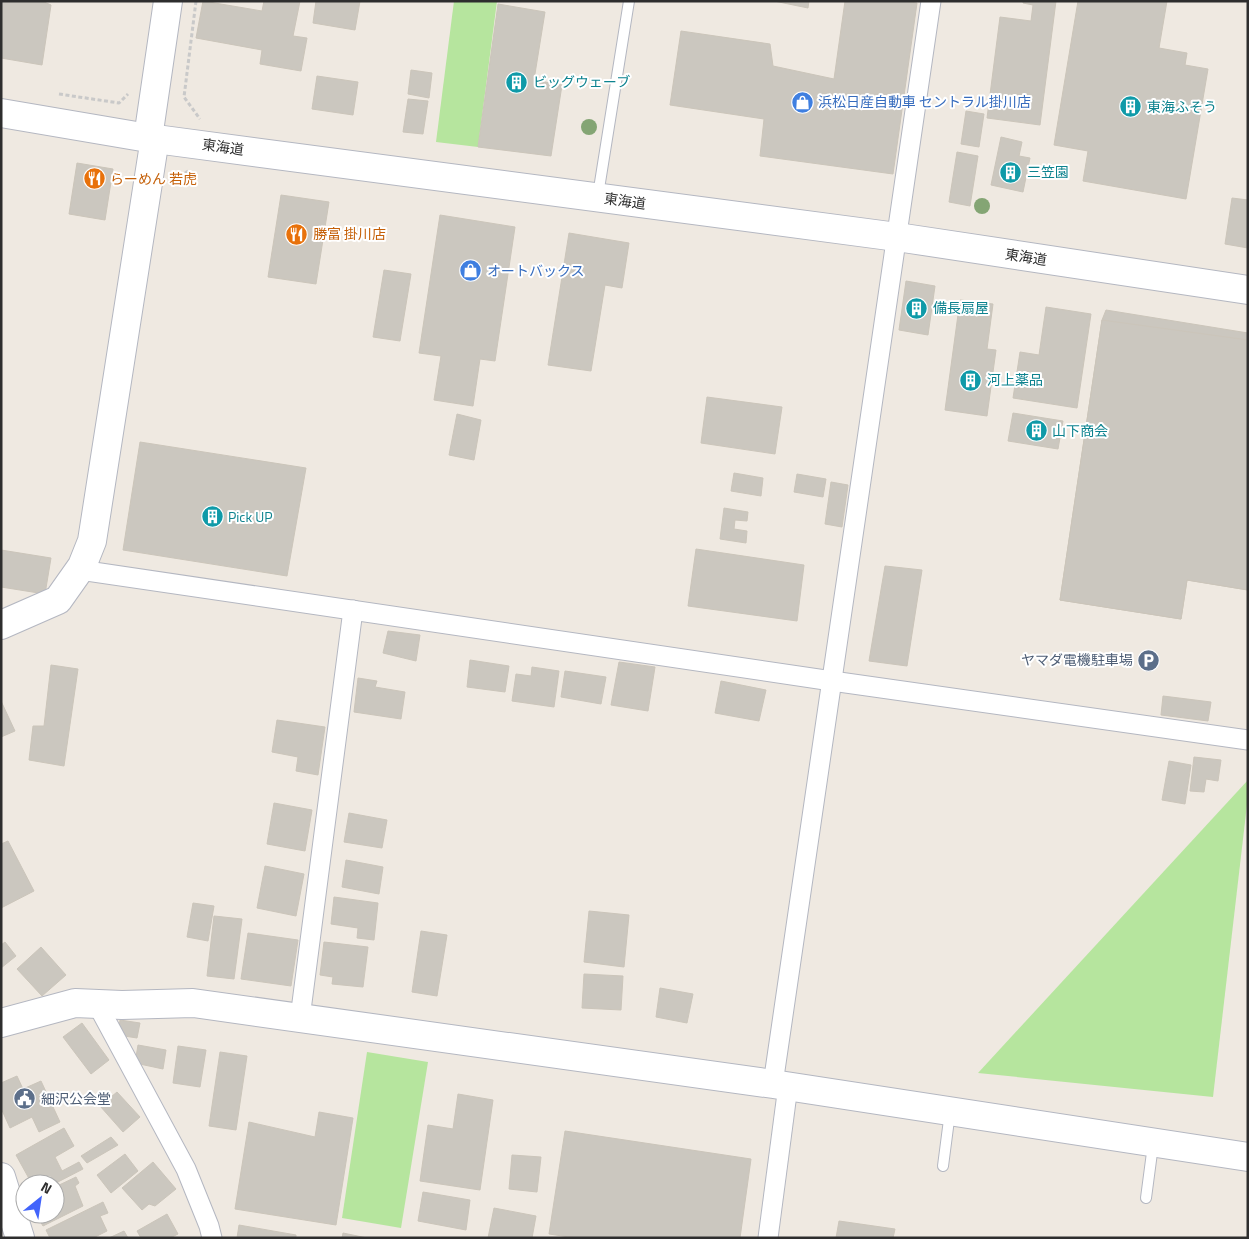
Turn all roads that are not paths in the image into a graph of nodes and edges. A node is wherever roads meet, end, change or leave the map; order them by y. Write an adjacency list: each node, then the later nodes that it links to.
1 (168, 1): 5 (street)
2 (630, 1): 6 (lane)
3 (931, 1): 7 (street)
4 (1, 113): 5 (street, 東海道)
5 (152, 138): 6 (street, 東海道); 9 (street)
6 (598, 197): 7 (street, 東海道)
7 (897, 237): 8 (street, 東海道); 12 (street)
8 (1248, 290)
9 (80, 570): 10 (street); 11 (street)
10 (353, 610): 12 (street); 15 (street)
11 (1, 624)
12 (832, 681): 13 (street); 17 (street)
13 (1248, 740)
14 (97, 1004): 15 (street); 16 (street); 25 (street)
15 (300, 1018): 17 (street)
16 (1, 1023)
17 (780, 1085): 18 (street); 26 (street)
18 (951, 1111): 19 (street); 21 (lane)
19 (1154, 1142): 20 (street); 23 (lane)
20 (1248, 1157)
21 (943, 1166)
22 (1, 1177): 24 (street)
23 (1146, 1198)
24 (20, 1238)
25 (212, 1238)
26 (768, 1238)

